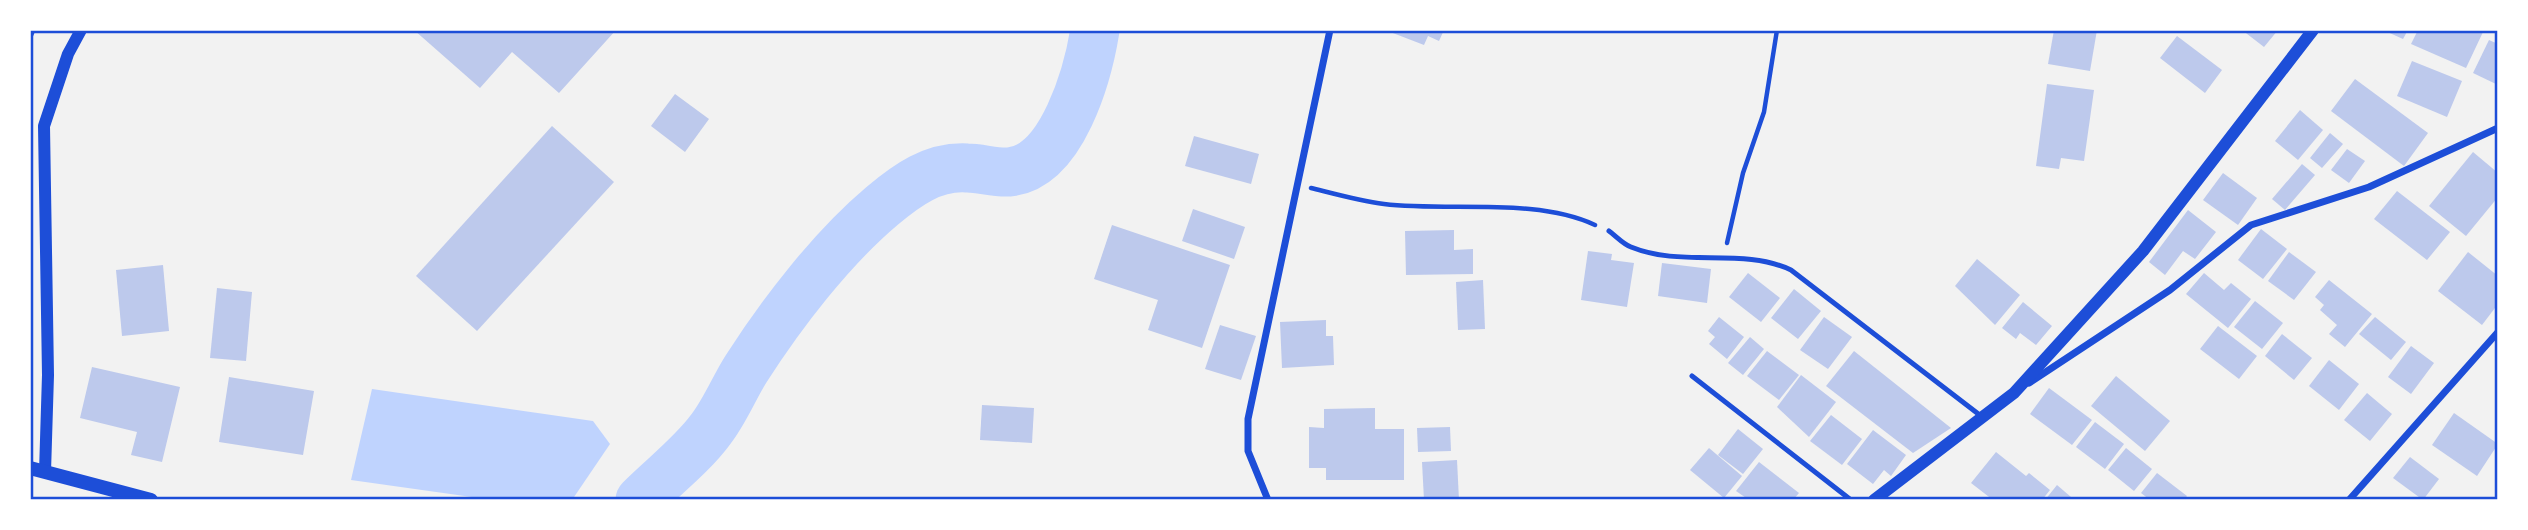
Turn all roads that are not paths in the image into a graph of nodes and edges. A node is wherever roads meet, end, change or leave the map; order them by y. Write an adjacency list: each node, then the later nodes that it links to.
1 (33, 30): 5 (lane)
2 (81, 30): 13 (street)
3 (1330, 30): 15 (street)
4 (2313, 30): 10 (street)
5 (30, 37)
6 (2498, 128): 10 (street)
7 (1609, 231): 11 (lane)
8 (2498, 332): 18 (street)
9 (1692, 376): 16 (lane)
10 (2014, 393): 11 (street)
11 (1983, 418): 17 (street)
12 (30, 468): 13 (main road)
13 (46, 472): 14 (main road)
14 (151, 500)
15 (1268, 500)
16 (1851, 500)
17 (1874, 500)
18 (2349, 500)

